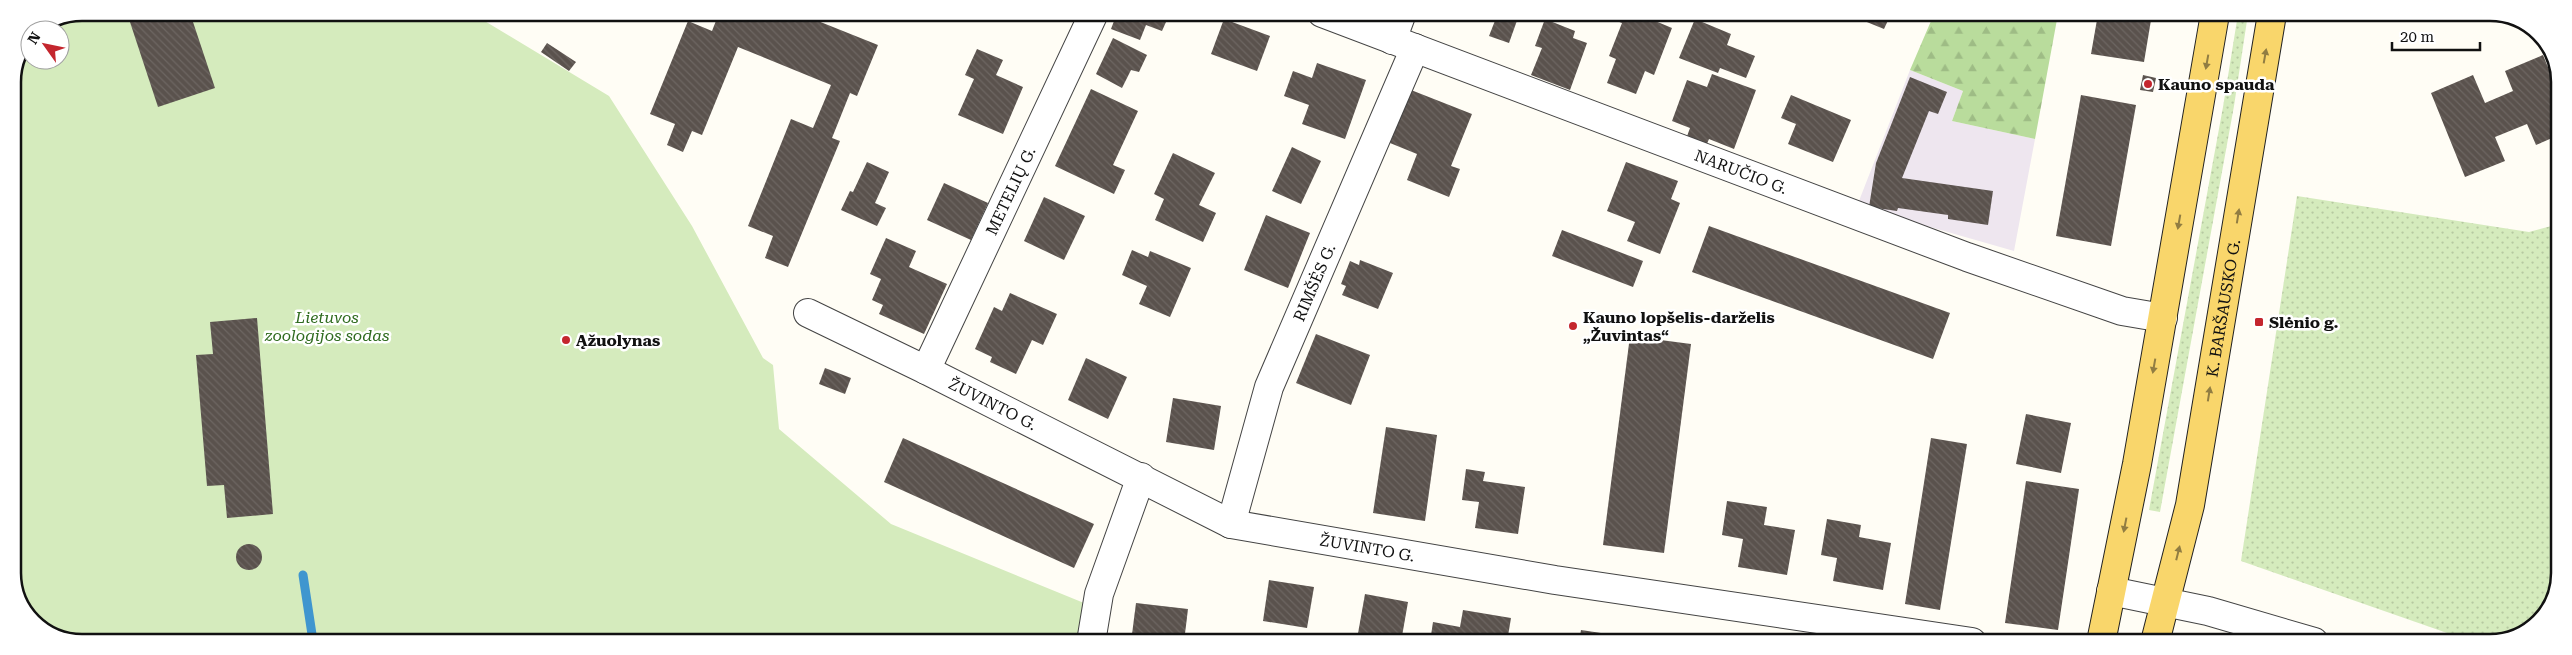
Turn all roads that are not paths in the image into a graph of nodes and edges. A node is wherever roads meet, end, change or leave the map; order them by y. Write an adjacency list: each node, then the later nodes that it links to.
1 (1090, 21): 9 (street, METELIŲ G.)
2 (1343, 21): 6 (street, NARUČIO G.)
3 (1402, 21): 6 (street, RIMŠĖS G.)
4 (2214, 21): 8 (main road, one-way to 8)
5 (2271, 21): 13 (main road, K. BARŠAUSKO G., one-way to 5)
6 (1403, 44): 8 (street, NARUČIO G.); 11 (street, RIMŠĖS G.)
7 (808, 314): 9 (street, ŽUVINTO G.)
8 (2163, 318): 12 (main road, one-way to 12)
9 (926, 370): 10 (street, ŽUVINTO G.)
10 (1141, 477): 11 (street, ŽUVINTO G.); 14 (street)
11 (1231, 524): 15 (street, ŽUVINTO G.)
12 (2111, 591): 13 (street); 16 (main road)
13 (2166, 600): 17 (main road, K. BARŠAUSKO G.); 18 (street)
14 (1092, 634)
15 (1918, 634)
16 (2103, 634)
17 (2157, 634)
18 (2286, 634)

